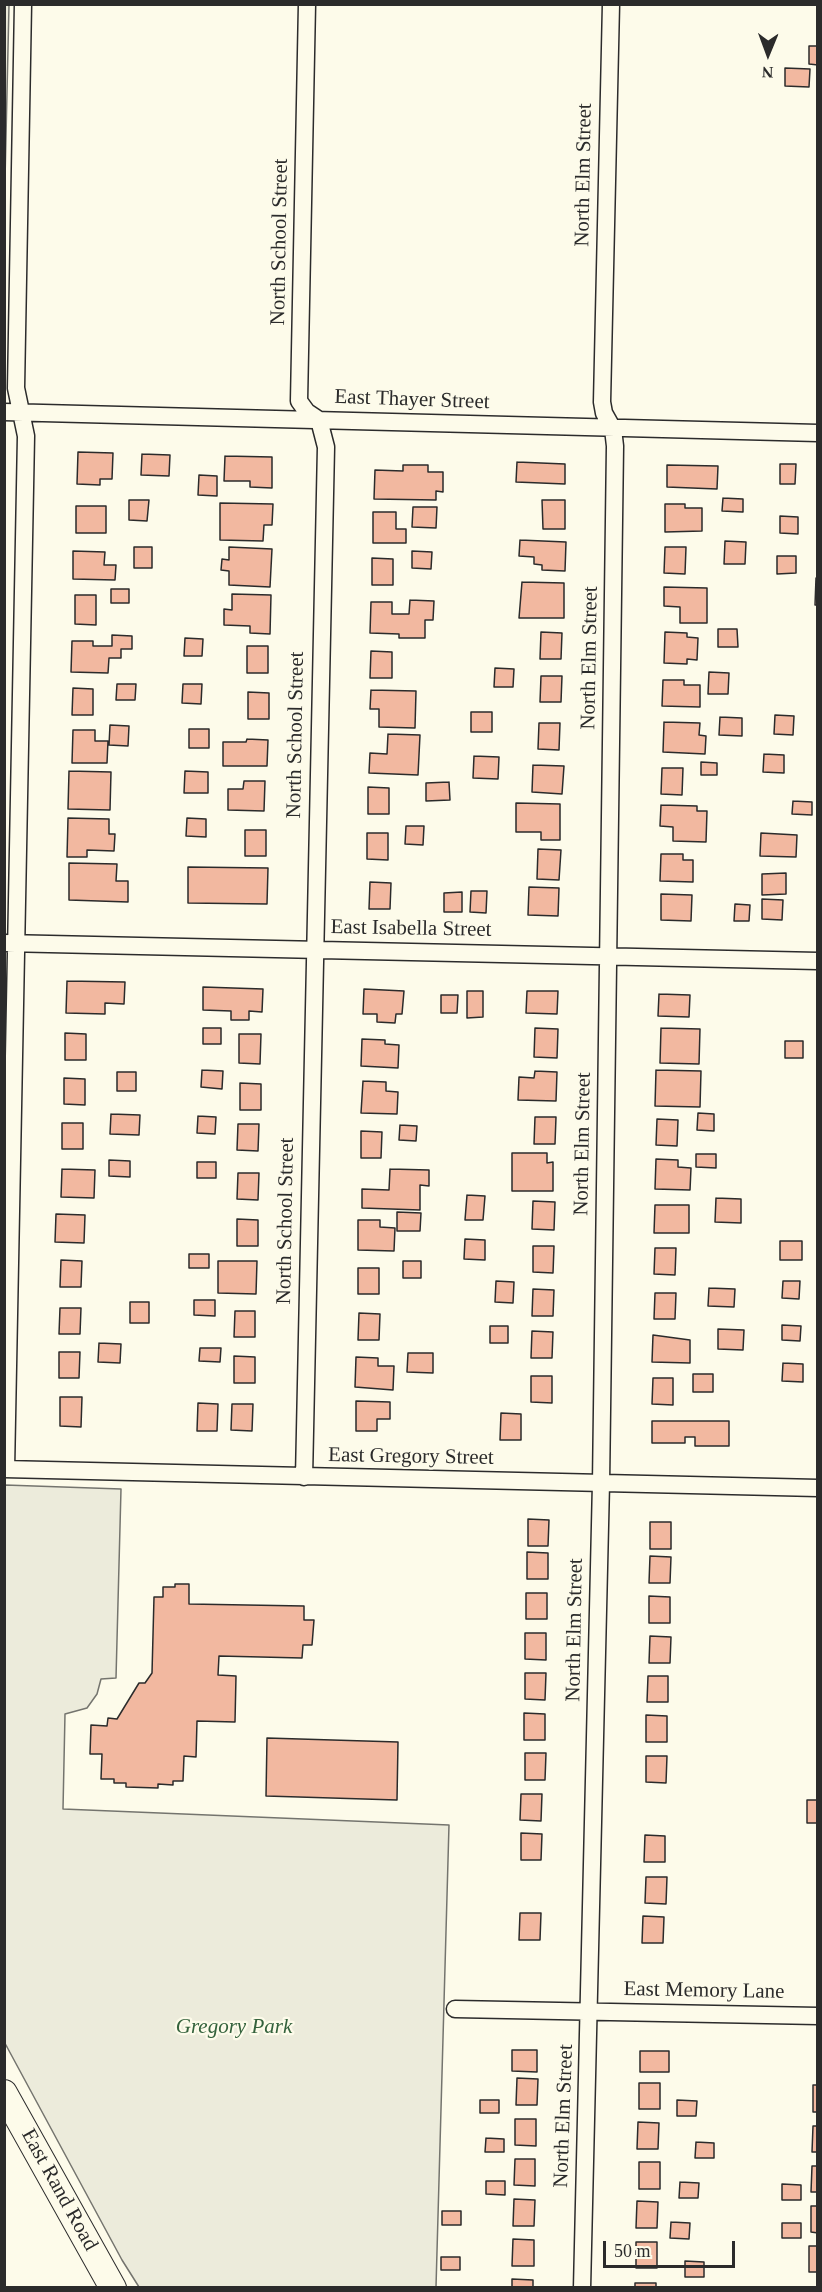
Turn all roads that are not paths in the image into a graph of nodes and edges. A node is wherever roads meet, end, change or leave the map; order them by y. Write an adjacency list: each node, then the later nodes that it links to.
1 (23, 4): 5 (street)
2 (307, 4): 6 (street, North School Street)
3 (611, 4): 7 (street, North Elm Street)
4 (4, 412): 5 (street, East Thayer Street)
5 (22, 412): 6 (street, East Thayer Street); 9 (street)
6 (319, 420): 7 (street, East Thayer Street); 10 (street, North School Street)
7 (613, 429): 8 (street, East Thayer Street); 11 (street, North Elm Street)
8 (818, 433)
9 (11, 942): 10 (street, East Isabella Street); 13 (street)
10 (314, 949): 11 (street, East Isabella Street); 14 (street, North School Street)
11 (608, 956): 12 (street, East Isabella Street); 15 (street, North Elm Street)
12 (818, 961)
13 (5, 1469): 14 (street, East Gregory Street)
14 (304, 1477): 15 (street, East Gregory Street)
15 (601, 1483): 16 (street, East Gregory Street); 18 (street, North Elm Street)
16 (818, 1488)
17 (455, 2009): 18 (street, East Memory Lane)
18 (590, 2011): 19 (street, East Memory Lane); 22 (street, North Elm Street)
19 (818, 2016)
20 (4, 2093): 21 (main road, East Rand Road)
21 (113, 2288)
22 (582, 2288)

